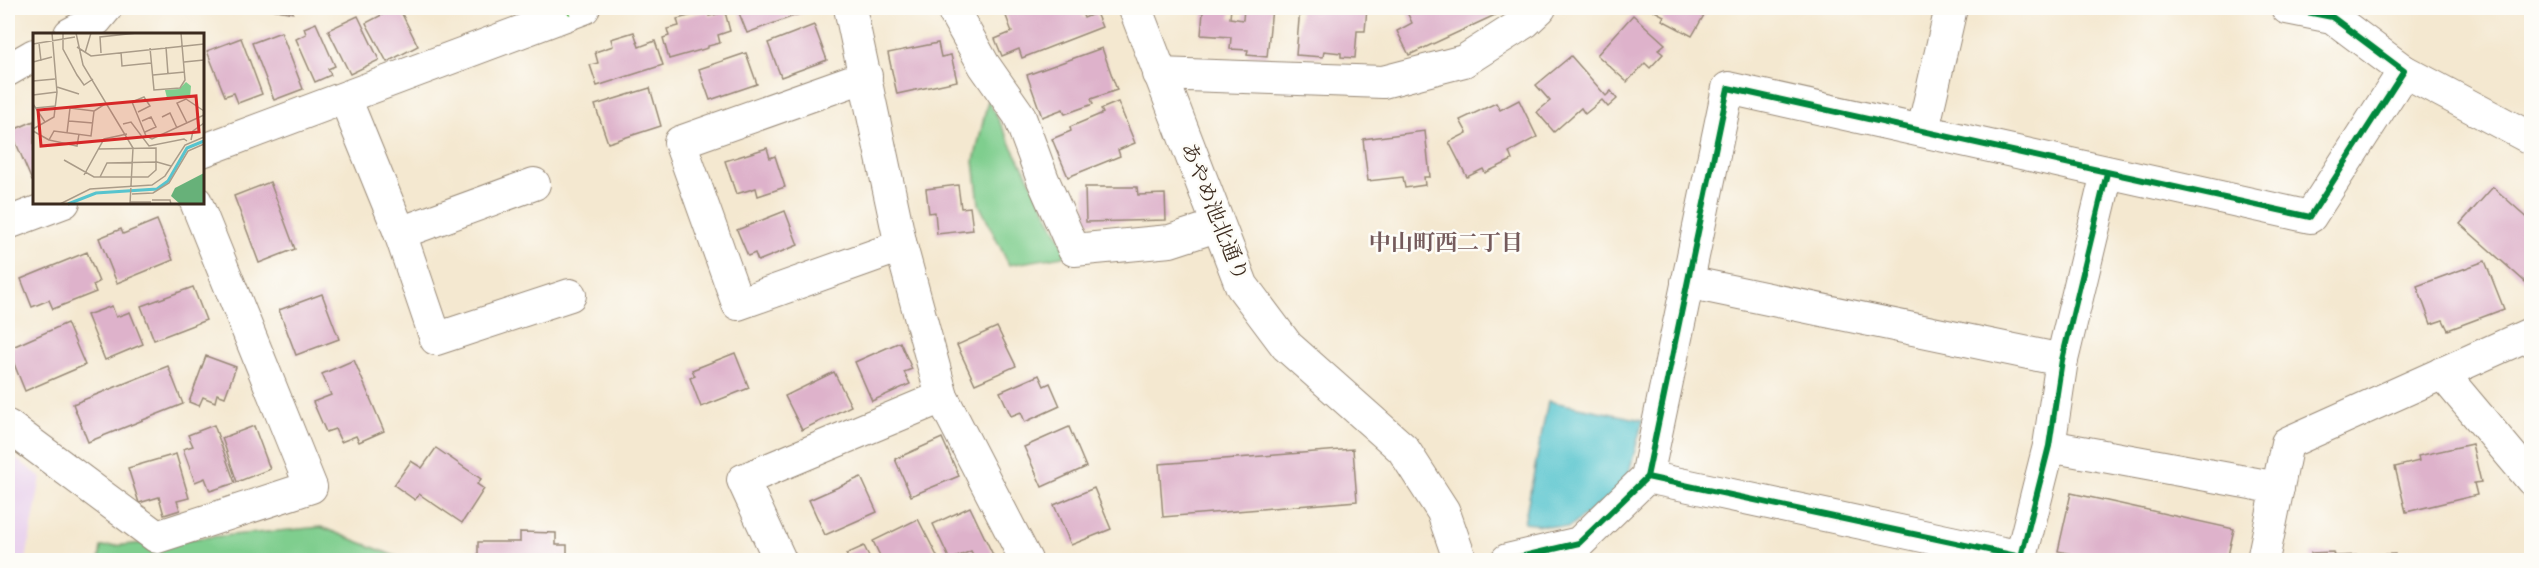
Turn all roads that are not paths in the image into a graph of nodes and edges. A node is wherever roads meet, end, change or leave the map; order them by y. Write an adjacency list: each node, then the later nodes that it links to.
1 (106, 8): 9 (street)
2 (850, 8): 14 (street)
3 (952, 8): 24 (street)
4 (1135, 8): 13 (street, あやめ池北通り)
5 (1540, 8): 13 (street)
6 (1952, 8): 16 (street)
7 (2287, 8): 12 (street)
8 (574, 10): 15 (street)
9 (72, 33)
10 (33, 56): 11 (street)
11 (8, 70)
12 (2404, 71): 17 (street); 19 (street)
13 (1159, 74): 40 (street, あやめ池北通り)
14 (866, 76): 26 (street); 26 (street)
15 (345, 98): 18 (street); 25 (street)
16 (1923, 130): 19 (street); 27 (street)
17 (2532, 139)
18 (204, 150)
19 (2107, 172): 30 (street)
20 (534, 184): 25 (street)
21 (59, 204): 23 (street)
22 (197, 204): 33 (street)
23 (8, 223)
24 (1207, 229)
25 (400, 233): 28 (street)
26 (901, 246): 32 (street)
27 (1688, 282): 30 (street); 35 (street)
28 (570, 295)
29 (2532, 333): 31 (street)
30 (2062, 360): 34 (street)
31 (2442, 373): 36 (street); 37 (street)
32 (942, 397): 38 (street); 39 (street)
33 (8, 426)
34 (2049, 446): 35 (street); 37 (street)
35 (1647, 477): 41 (street)
36 (2532, 480)
37 (2278, 488): 42 (street)
38 (780, 561)
39 (1026, 561)
40 (1460, 561)
41 (1507, 561)
42 (2263, 561)

